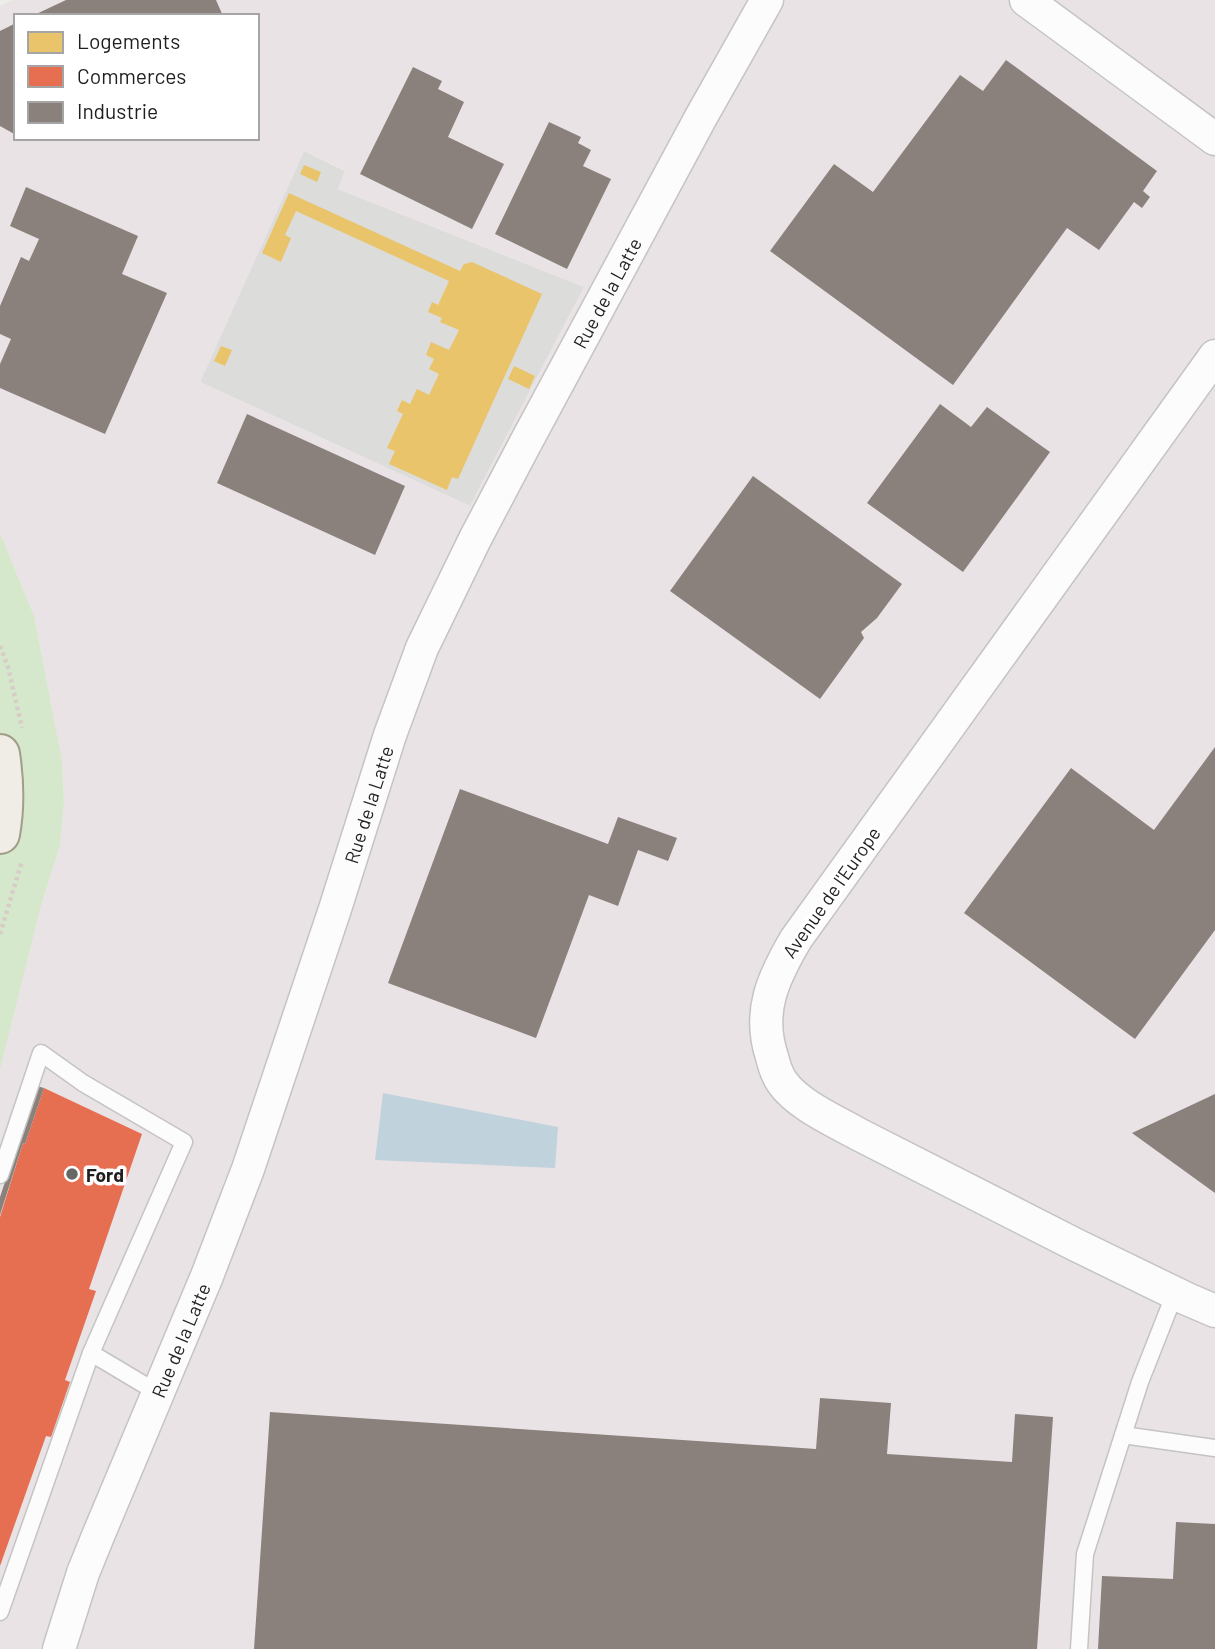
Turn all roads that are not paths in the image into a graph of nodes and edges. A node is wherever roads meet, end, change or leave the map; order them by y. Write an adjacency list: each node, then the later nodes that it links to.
1 (767, 0): 11 (street, Rue de la Latte)
2 (1026, 0): 3 (street)
3 (1215, 139)
4 (1215, 356): 8 (street, Avenue de l'Europe)
5 (0, 754): 6 (main road)
6 (0, 834)
7 (0, 1175): 10 (lane)
8 (1175, 1293): 9 (street, Avenue de l'Europe); 12 (lane)
9 (1215, 1311)
10 (91, 1353): 11 (lane); 14 (lane)
11 (158, 1393): 15 (street, Rue de la Latte)
12 (1123, 1435): 13 (lane); 16 (lane)
13 (1215, 1448)
14 (0, 1612)
15 (59, 1649)
16 (1079, 1649)

